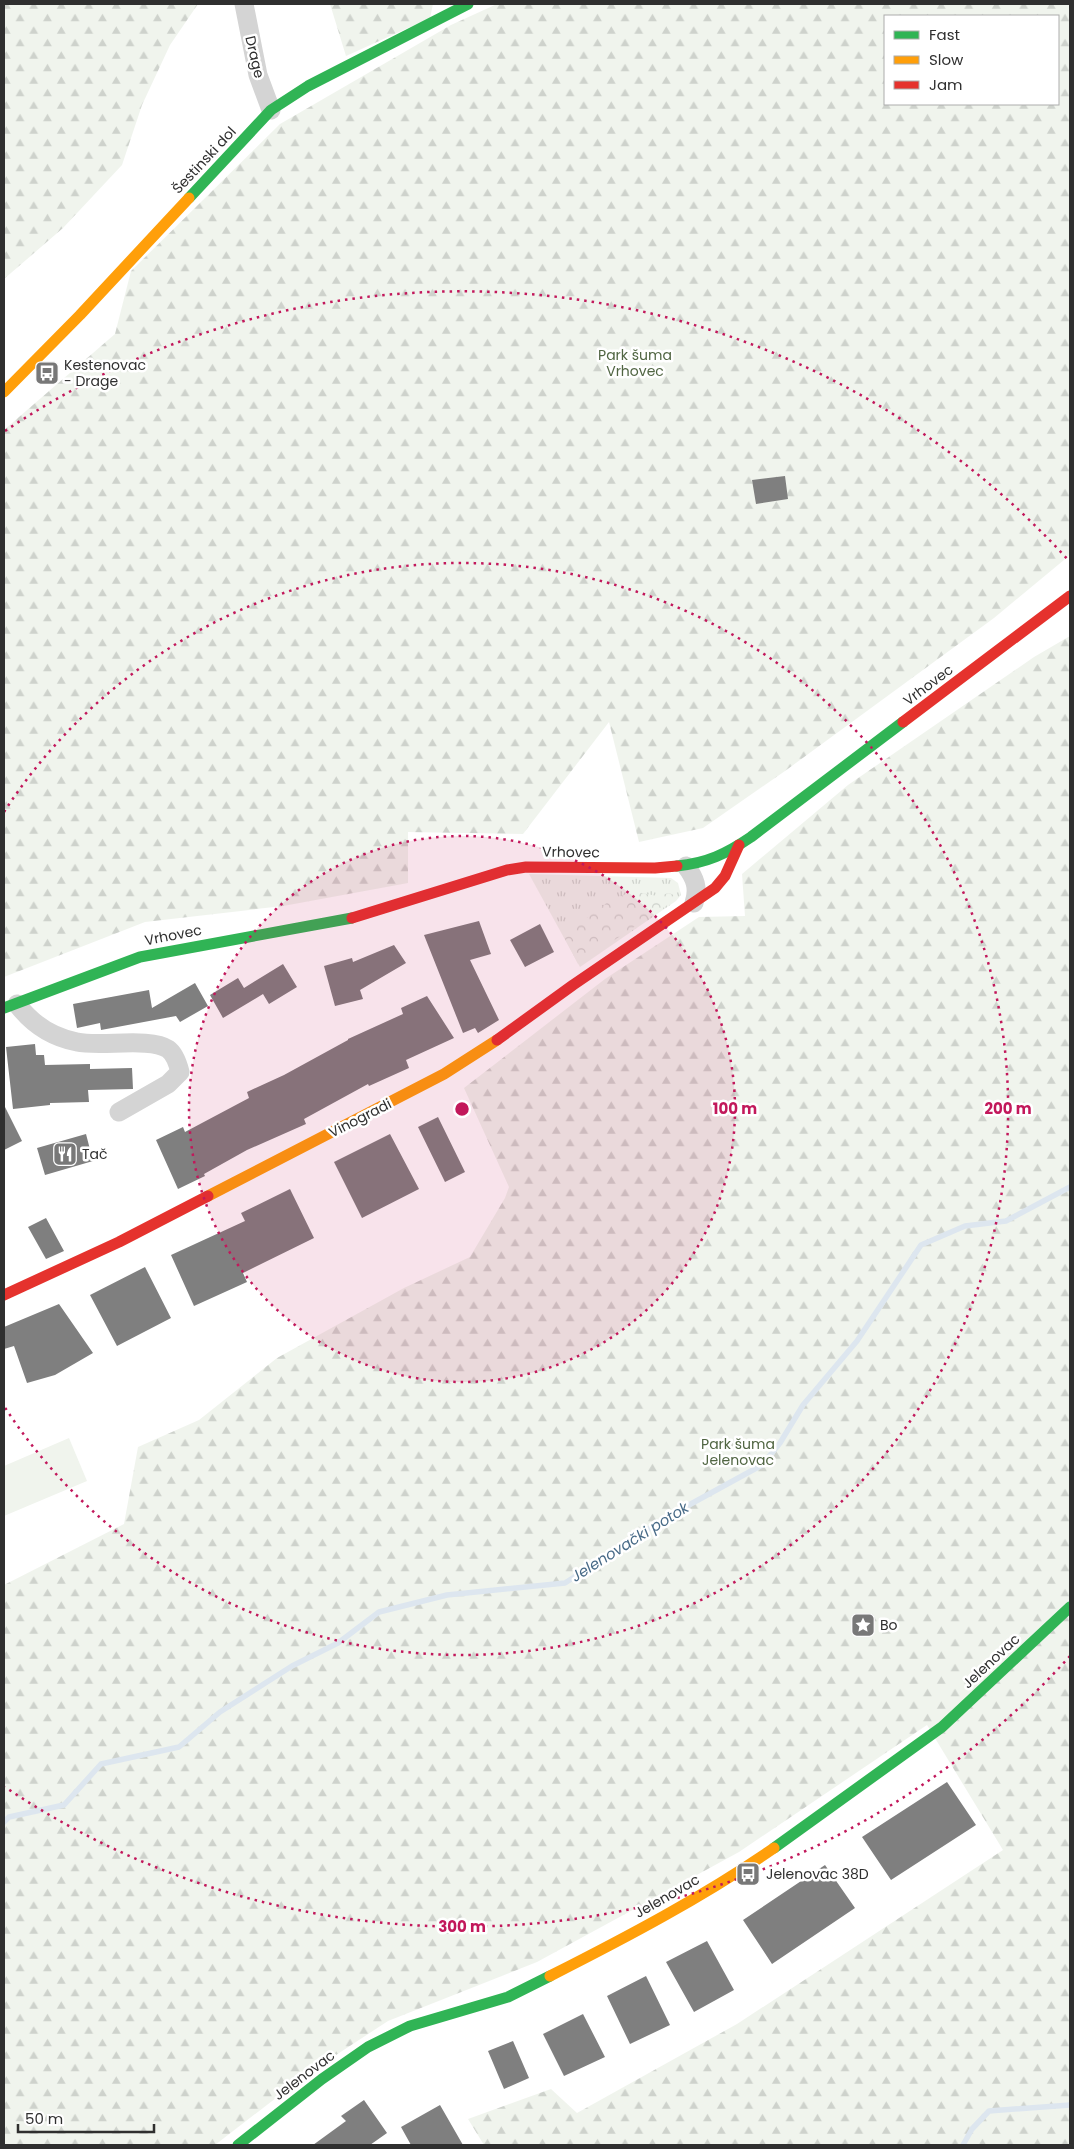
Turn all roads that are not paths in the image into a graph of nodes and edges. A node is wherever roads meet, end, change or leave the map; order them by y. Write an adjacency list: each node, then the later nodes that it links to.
1 (244, 4): 3 (street, Drage)
2 (464, 5): 3 (street, Šestinski dol)
3 (271, 110): 4 (street, Šestinski dol)
4 (4, 392)
5 (1070, 596): 6 (street, Vrhovec)
6 (739, 845): 7 (street, Vrhovec); 8 (street, Vinogradi)
7 (686, 866): 8 (street); 9 (street, Vrhovec)
8 (694, 903): 11 (street, Vinogradi)
9 (11, 1006): 10 (street)
10 (119, 1112)
11 (4, 1295)
12 (1070, 1607): 13 (street, Jelenovac)
13 (238, 2145)

